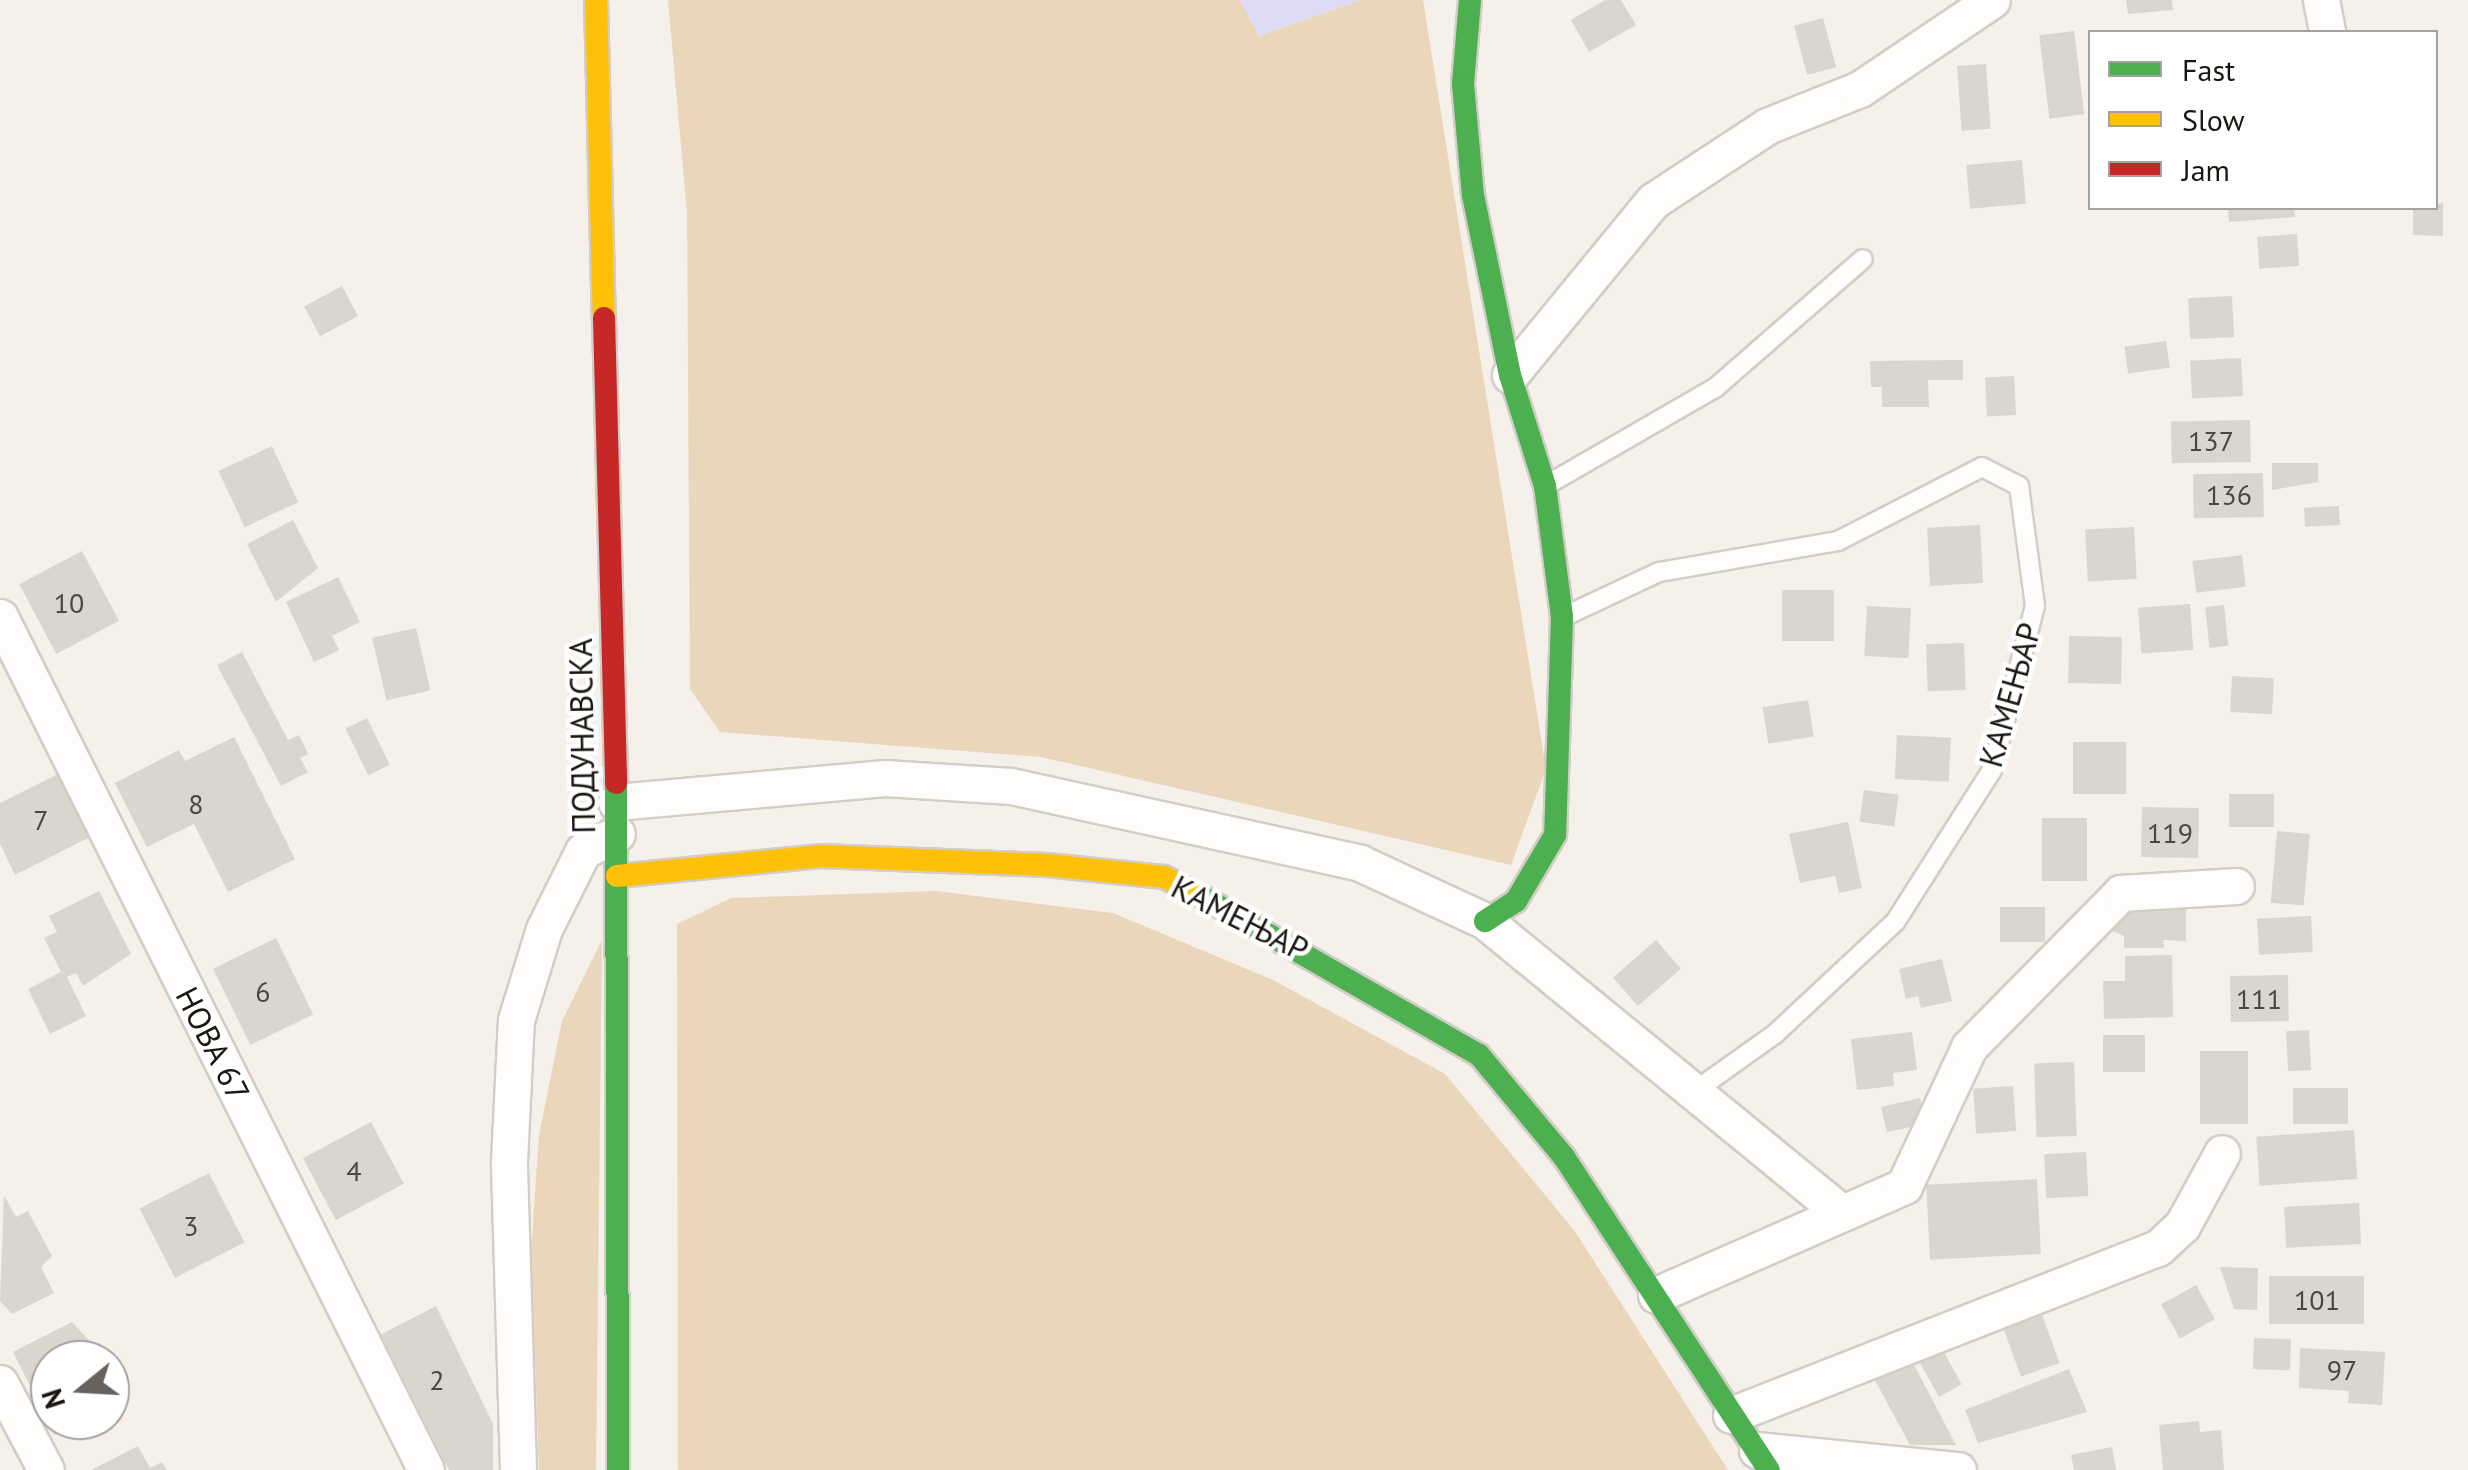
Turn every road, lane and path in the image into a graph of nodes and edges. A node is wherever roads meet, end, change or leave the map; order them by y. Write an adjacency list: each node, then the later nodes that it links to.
1 (596, 0): 11 (street, ПОДУНАВСКА)
2 (1470, 0): 7 (street)
3 (1992, 0): 7 (street)
4 (2322, 0): 5 (street)
5 (2327, 30)
6 (1863, 258): 8 (lane)
7 (1510, 376): 8 (street)
8 (1545, 486): 10 (street)
9 (0, 617): 23 (street, НОВА 67)
10 (1562, 618): 14 (street); 15 (lane, КАМЕЊАР)
11 (617, 818): 12 (street, ПОДУНАВСКА); 14 (street); 24 (street)
12 (617, 876): 18 (street, КАМЕЊАР); 25 (street, ПОДУНАВСКА)
13 (2236, 886): 17 (street)
14 (1485, 922): 15 (street)
15 (1690, 1094): 17 (street)
16 (2222, 1153): 20 (street)
17 (1838, 1210): 18 (street)
18 (1656, 1296): 20 (street, КАМЕЊАР)
19 (0, 1383): 22 (street)
20 (1730, 1415): 21 (street, КАМЕЊАР)
21 (1763, 1460): 26 (street, КАМЕЊАР)
22 (46, 1470)
23 (426, 1470)
24 (518, 1470)
25 (618, 1470)
26 (1958, 1470)

